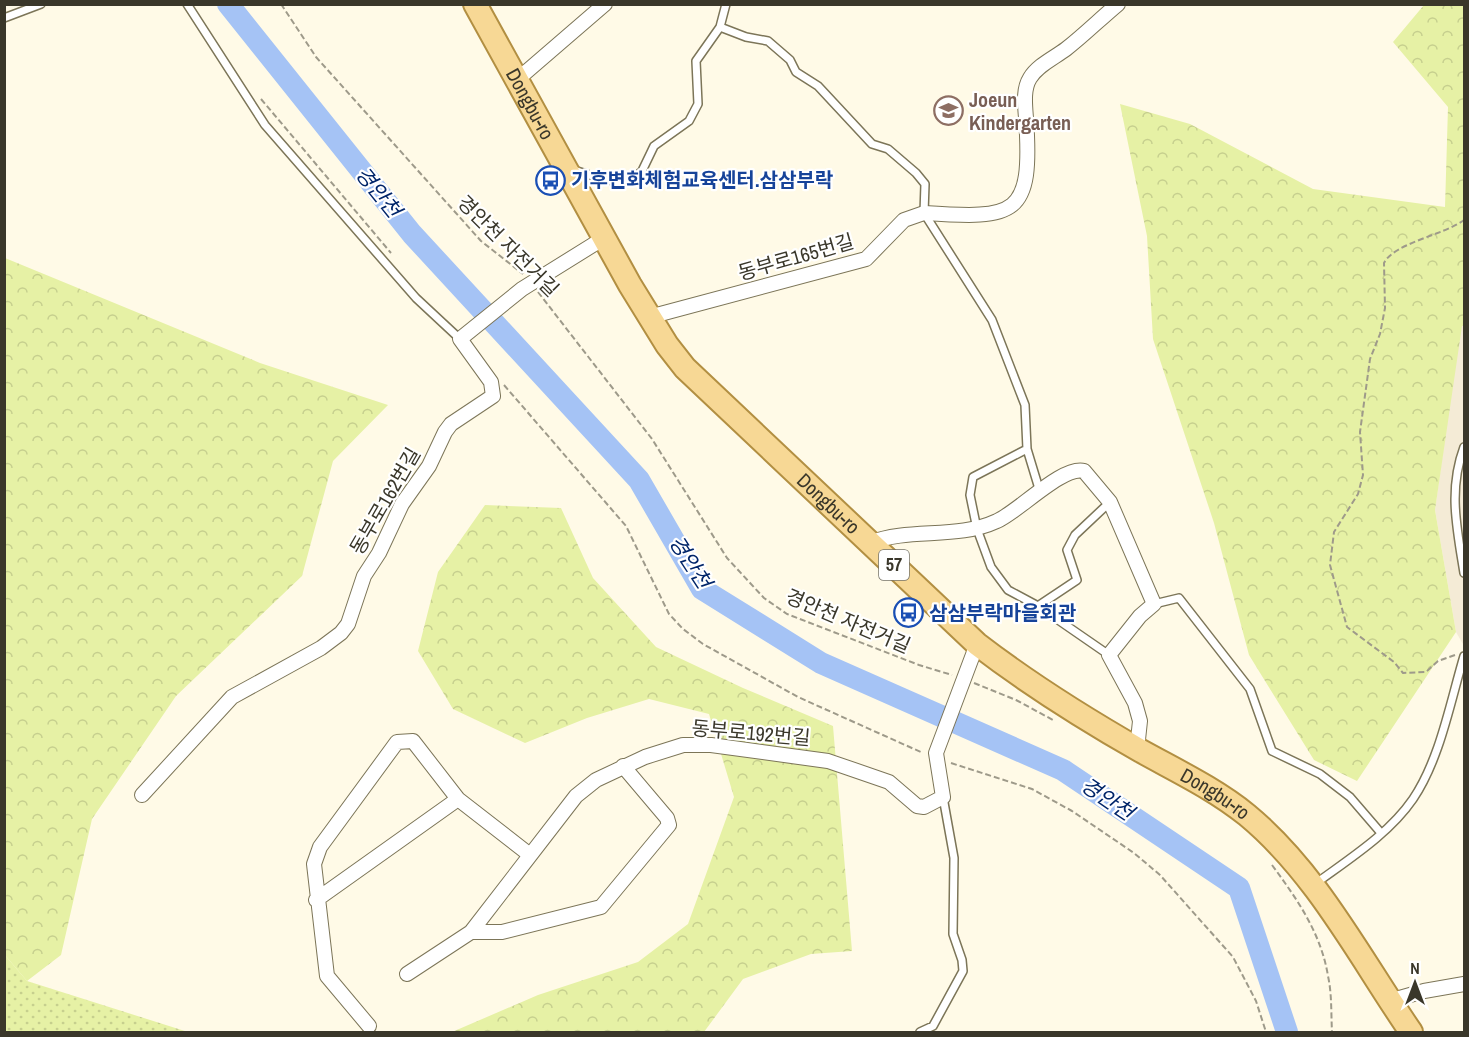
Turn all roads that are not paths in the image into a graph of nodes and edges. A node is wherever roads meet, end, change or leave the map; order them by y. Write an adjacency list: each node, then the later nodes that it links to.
1 (41, 4): 8 (lane)
2 (187, 4): 15 (lane)
3 (461, 4): 13 (main road)
4 (475, 4): 10 (main road, Dongbu-ro / 57)
5 (605, 4): 10 (street)
6 (726, 4): 9 (lane)
7 (1118, 4): 12 (street, 동부로165번길)
8 (4, 18)
9 (720, 27): 11 (lane); 12 (lane)
10 (518, 79): 11 (main road, Dongbu-ro / 57)
11 (565, 168): 13 (main road, Dongbu-ro / 57)
12 (924, 213): 14 (street, 동부로165번길); 17 (lane)
13 (601, 240): 14 (main road, Dongbu-ro / 57); 15 (street); 25 (main road)
14 (649, 317): 21 (main road, Dongbu-ro / 57)
15 (460, 339): 30 (street, 동부로162번길)
16 (1464, 447): 22 (lane)
17 (1027, 449): 18 (lane); 20 (lane)
18 (1040, 492): 19 (street); 20 (street)
19 (1110, 502): 23 (street); 24 (lane)
20 (977, 529): 21 (street); 24 (lane)
21 (869, 543): 25 (main road, Dongbu-ro / 57)
22 (1464, 573)
23 (1154, 604): 26 (street); 33 (lane)
24 (1038, 606): 26 (lane)
25 (976, 648): 28 (main road, Dongbu-ro / 57); 31 (street); 43 (main road)
26 (1109, 656): 28 (street)
27 (1464, 656): 33 (lane)
28 (1137, 748): 35 (main road, Dongbu-ro / 57)
29 (623, 766): 31 (street, 동부로192번길); 34 (street, 동부로192번길); 37 (street)
30 (142, 795)
31 (943, 797): 42 (lane)
32 (458, 799): 34 (street); 36 (street); 36 (street)
33 (1381, 833): 35 (lane)
34 (530, 855): 37 (street, 동부로192번길)
35 (1314, 885): 40 (main road, Dongbu-ro / 57)
36 (316, 900): 41 (street)
37 (471, 932): 38 (street, 동부로192번길)
38 (407, 974)
39 (1464, 984): 40 (street)
40 (1389, 1001): 44 (main road, Dongbu-ro / 57)
41 (369, 1026)
42 (920, 1032)
43 (1397, 1032)
44 (1411, 1032)

